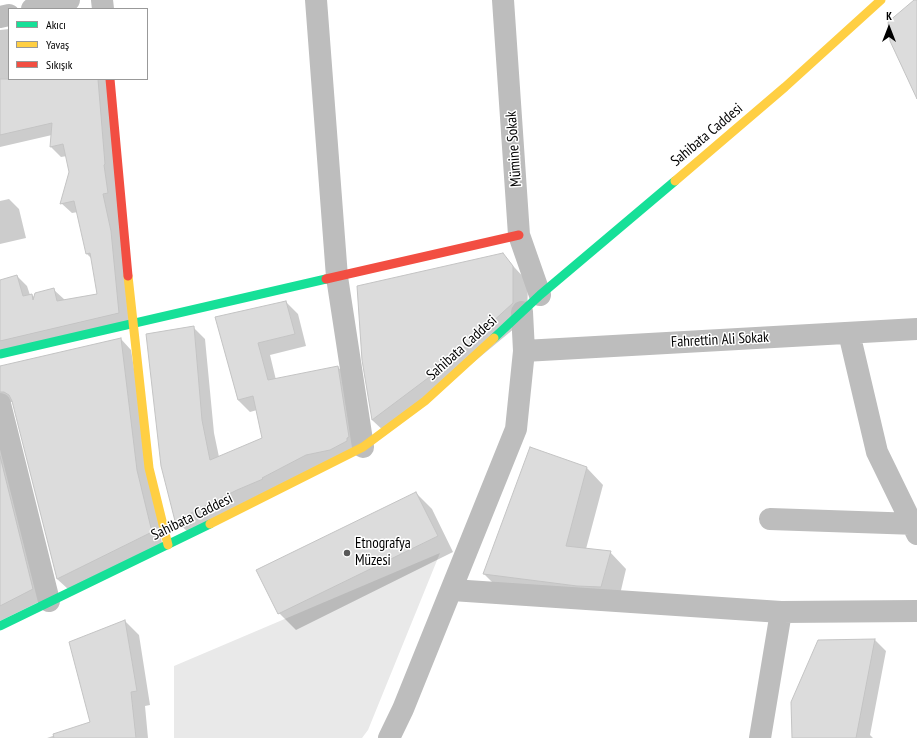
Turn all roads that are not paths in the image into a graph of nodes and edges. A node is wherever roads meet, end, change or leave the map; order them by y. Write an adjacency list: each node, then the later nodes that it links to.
1 (69, 0): 5 (street)
2 (316, 0): 8 (street)
3 (503, 0): 7 (street, Mümine Sokak)
4 (881, 0): 9 (street, Sahibata Caddesi)
5 (36, 8)
6 (110, 80): 11 (street)
7 (519, 235): 8 (street); 9 (street, Mümine Sokak)
8 (337, 277): 11 (street); 17 (street)
9 (540, 295): 10 (street, Sahibata Caddesi)
10 (522, 312): 14 (street); 17 (street, Sahibata Caddesi)
11 (132, 323): 15 (street); 20 (street)
12 (917, 329): 13 (street, Fahrettin Ali Sokak)
13 (849, 333): 14 (street, Fahrettin Ali Sokak); 19 (street)
14 (524, 351): 21 (street)
15 (0, 354)
16 (0, 404): 22 (street)
17 (363, 447): 20 (street, Sahibata Caddesi)
18 (770, 519): 19 (street)
19 (915, 528)
20 (168, 545): 22 (street, Sahibata Caddesi)
21 (452, 590): 24 (street); 26 (street)
22 (50, 601): 25 (street, Sahibata Caddesi)
23 (917, 611): 24 (street)
24 (781, 612): 27 (street)
25 (0, 626)
26 (389, 738)
27 (760, 738)

